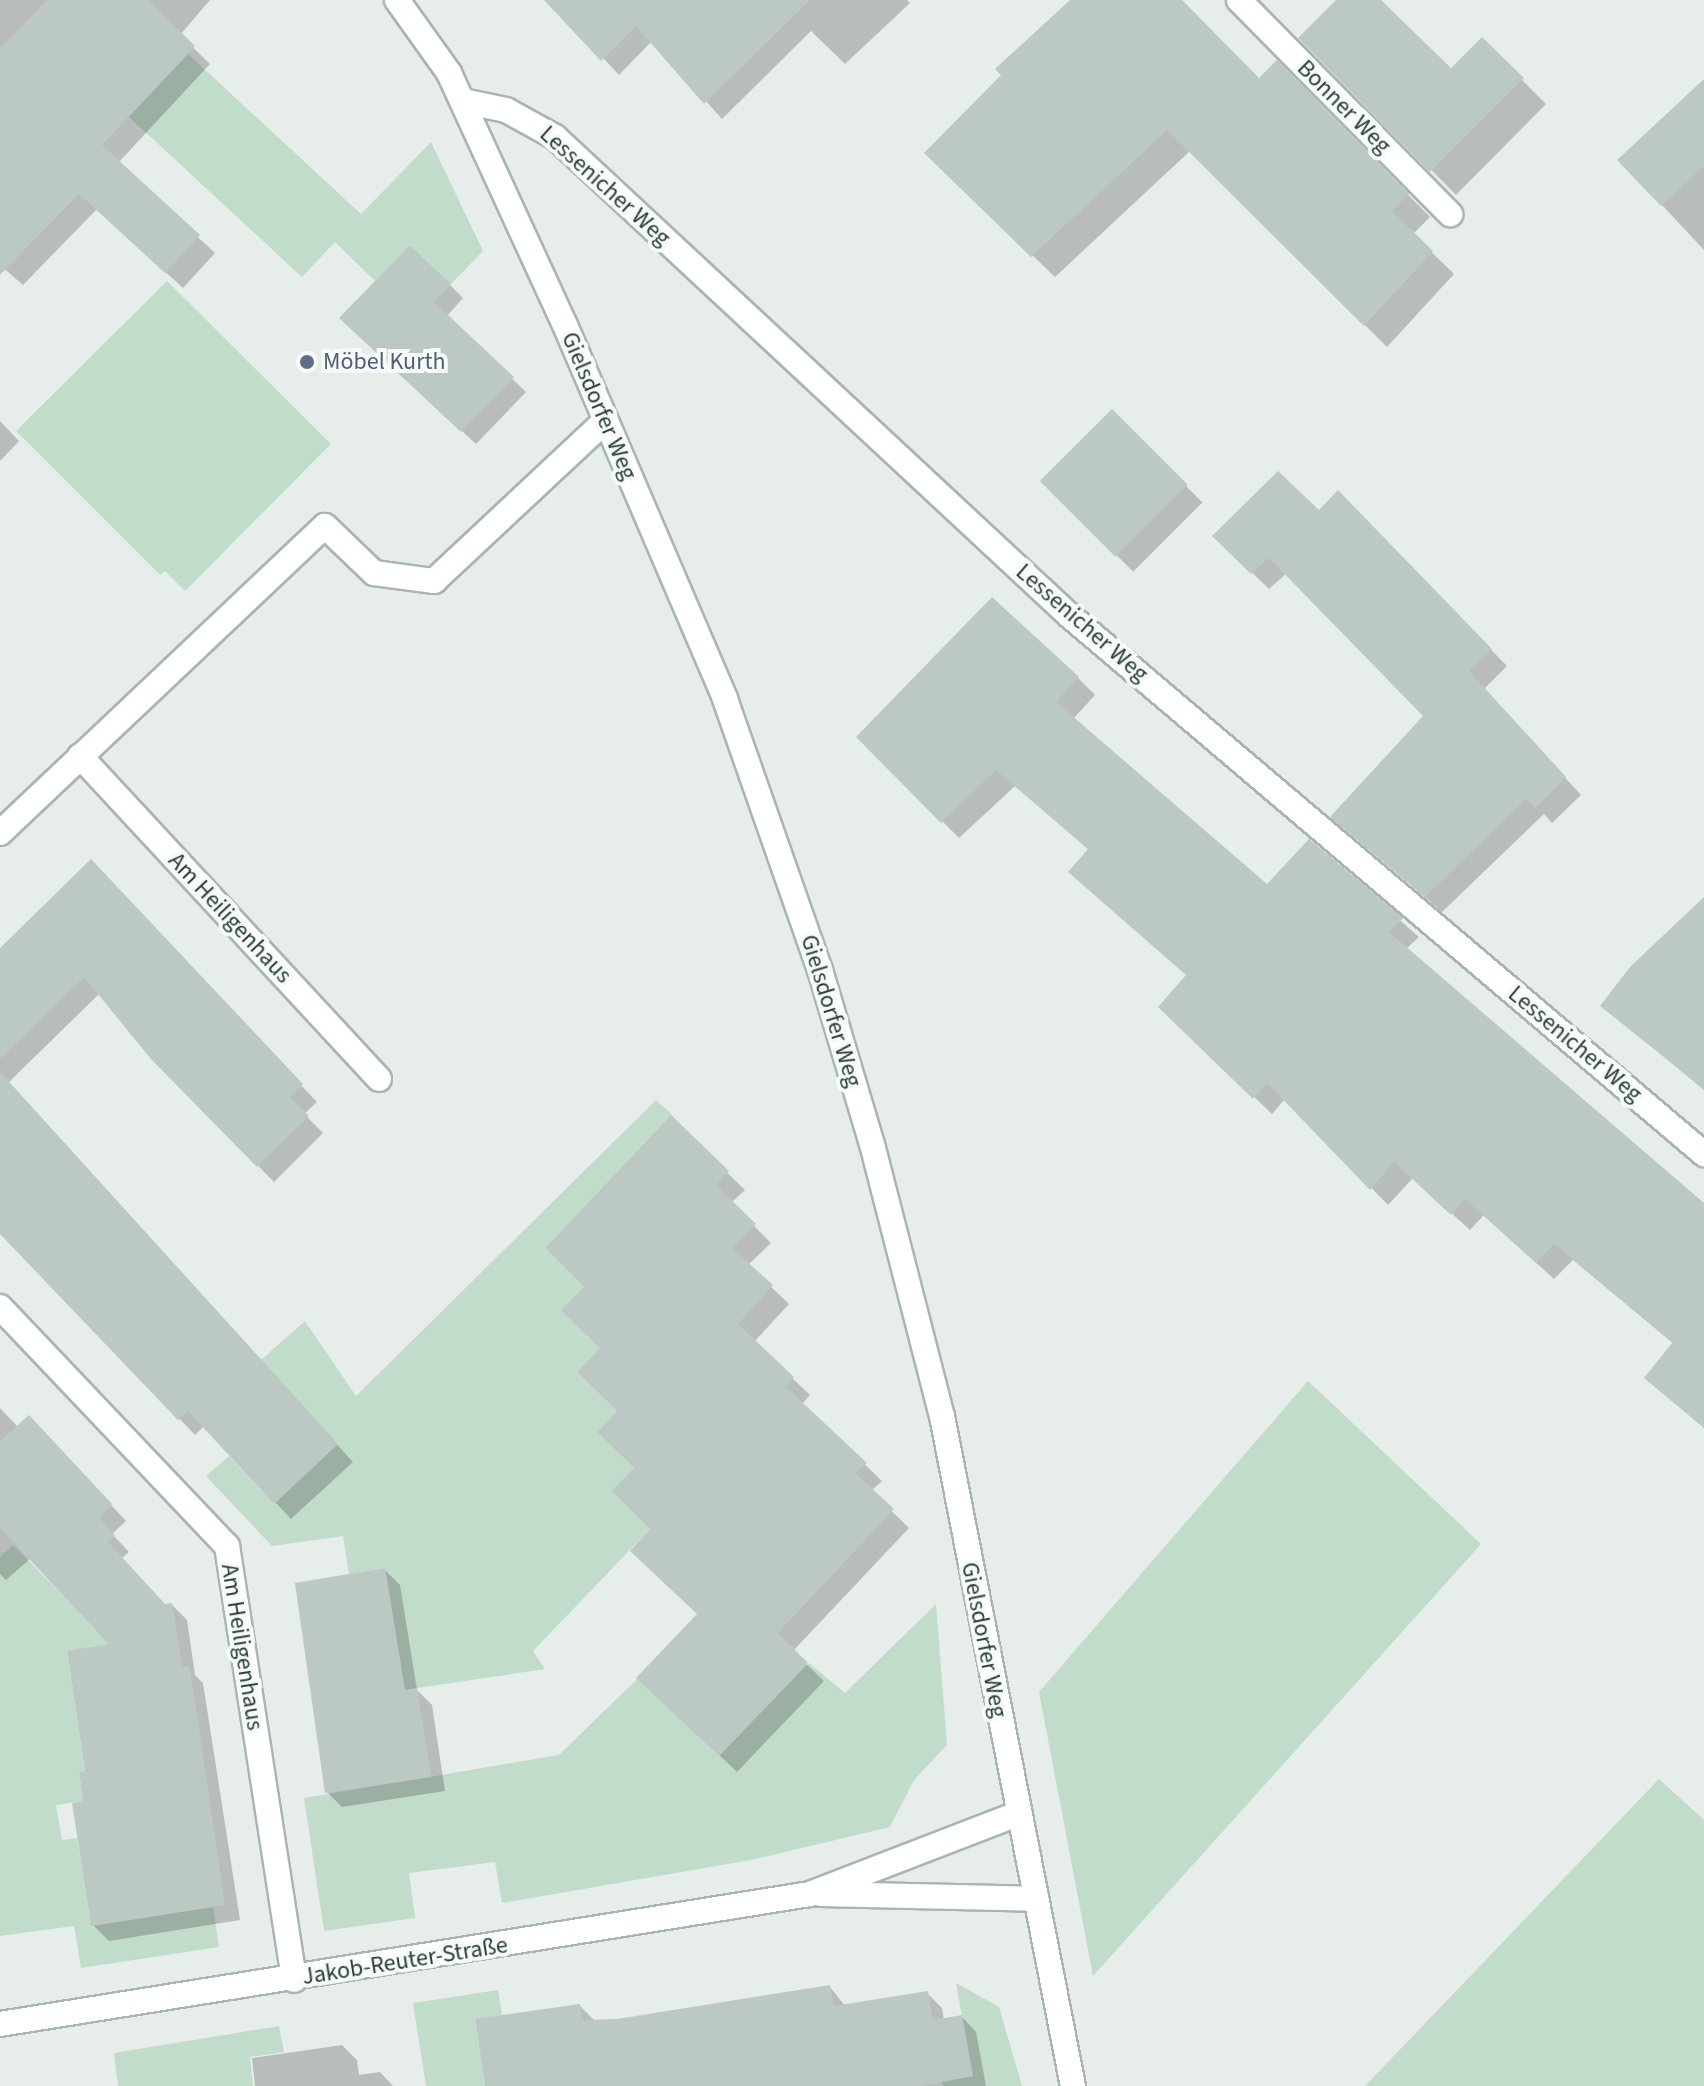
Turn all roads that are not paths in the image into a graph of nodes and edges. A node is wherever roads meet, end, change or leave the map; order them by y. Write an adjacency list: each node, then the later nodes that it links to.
1 (397, 0): 3 (street, Gielsdorfer Weg)
2 (1239, 0): 4 (street, Bonner Weg)
3 (463, 101): 5 (street, Gielsdorfer Weg); 9 (street, Lessenicher Weg)
4 (1450, 214)
5 (605, 421): 6 (street); 11 (street, Gielsdorfer Weg)
6 (80, 756): 7 (street); 8 (street, Am Heiligenhaus)
7 (0, 833)
8 (379, 1079)
9 (1704, 1154)
10 (0, 1307): 14 (street, Am Heiligenhaus)
11 (1017, 1814): 12 (street, Jakob-Reuter-Straße); 13 (street, Gielsdorfer Weg)
12 (810, 1894): 13 (street, Jakob-Reuter-Straße); 14 (street, Jakob-Reuter-Straße)
13 (1034, 1899): 16 (street, Gielsdorfer Weg)
14 (294, 1980): 15 (street, Jakob-Reuter-Straße)
15 (0, 2024)
16 (1073, 2086)

